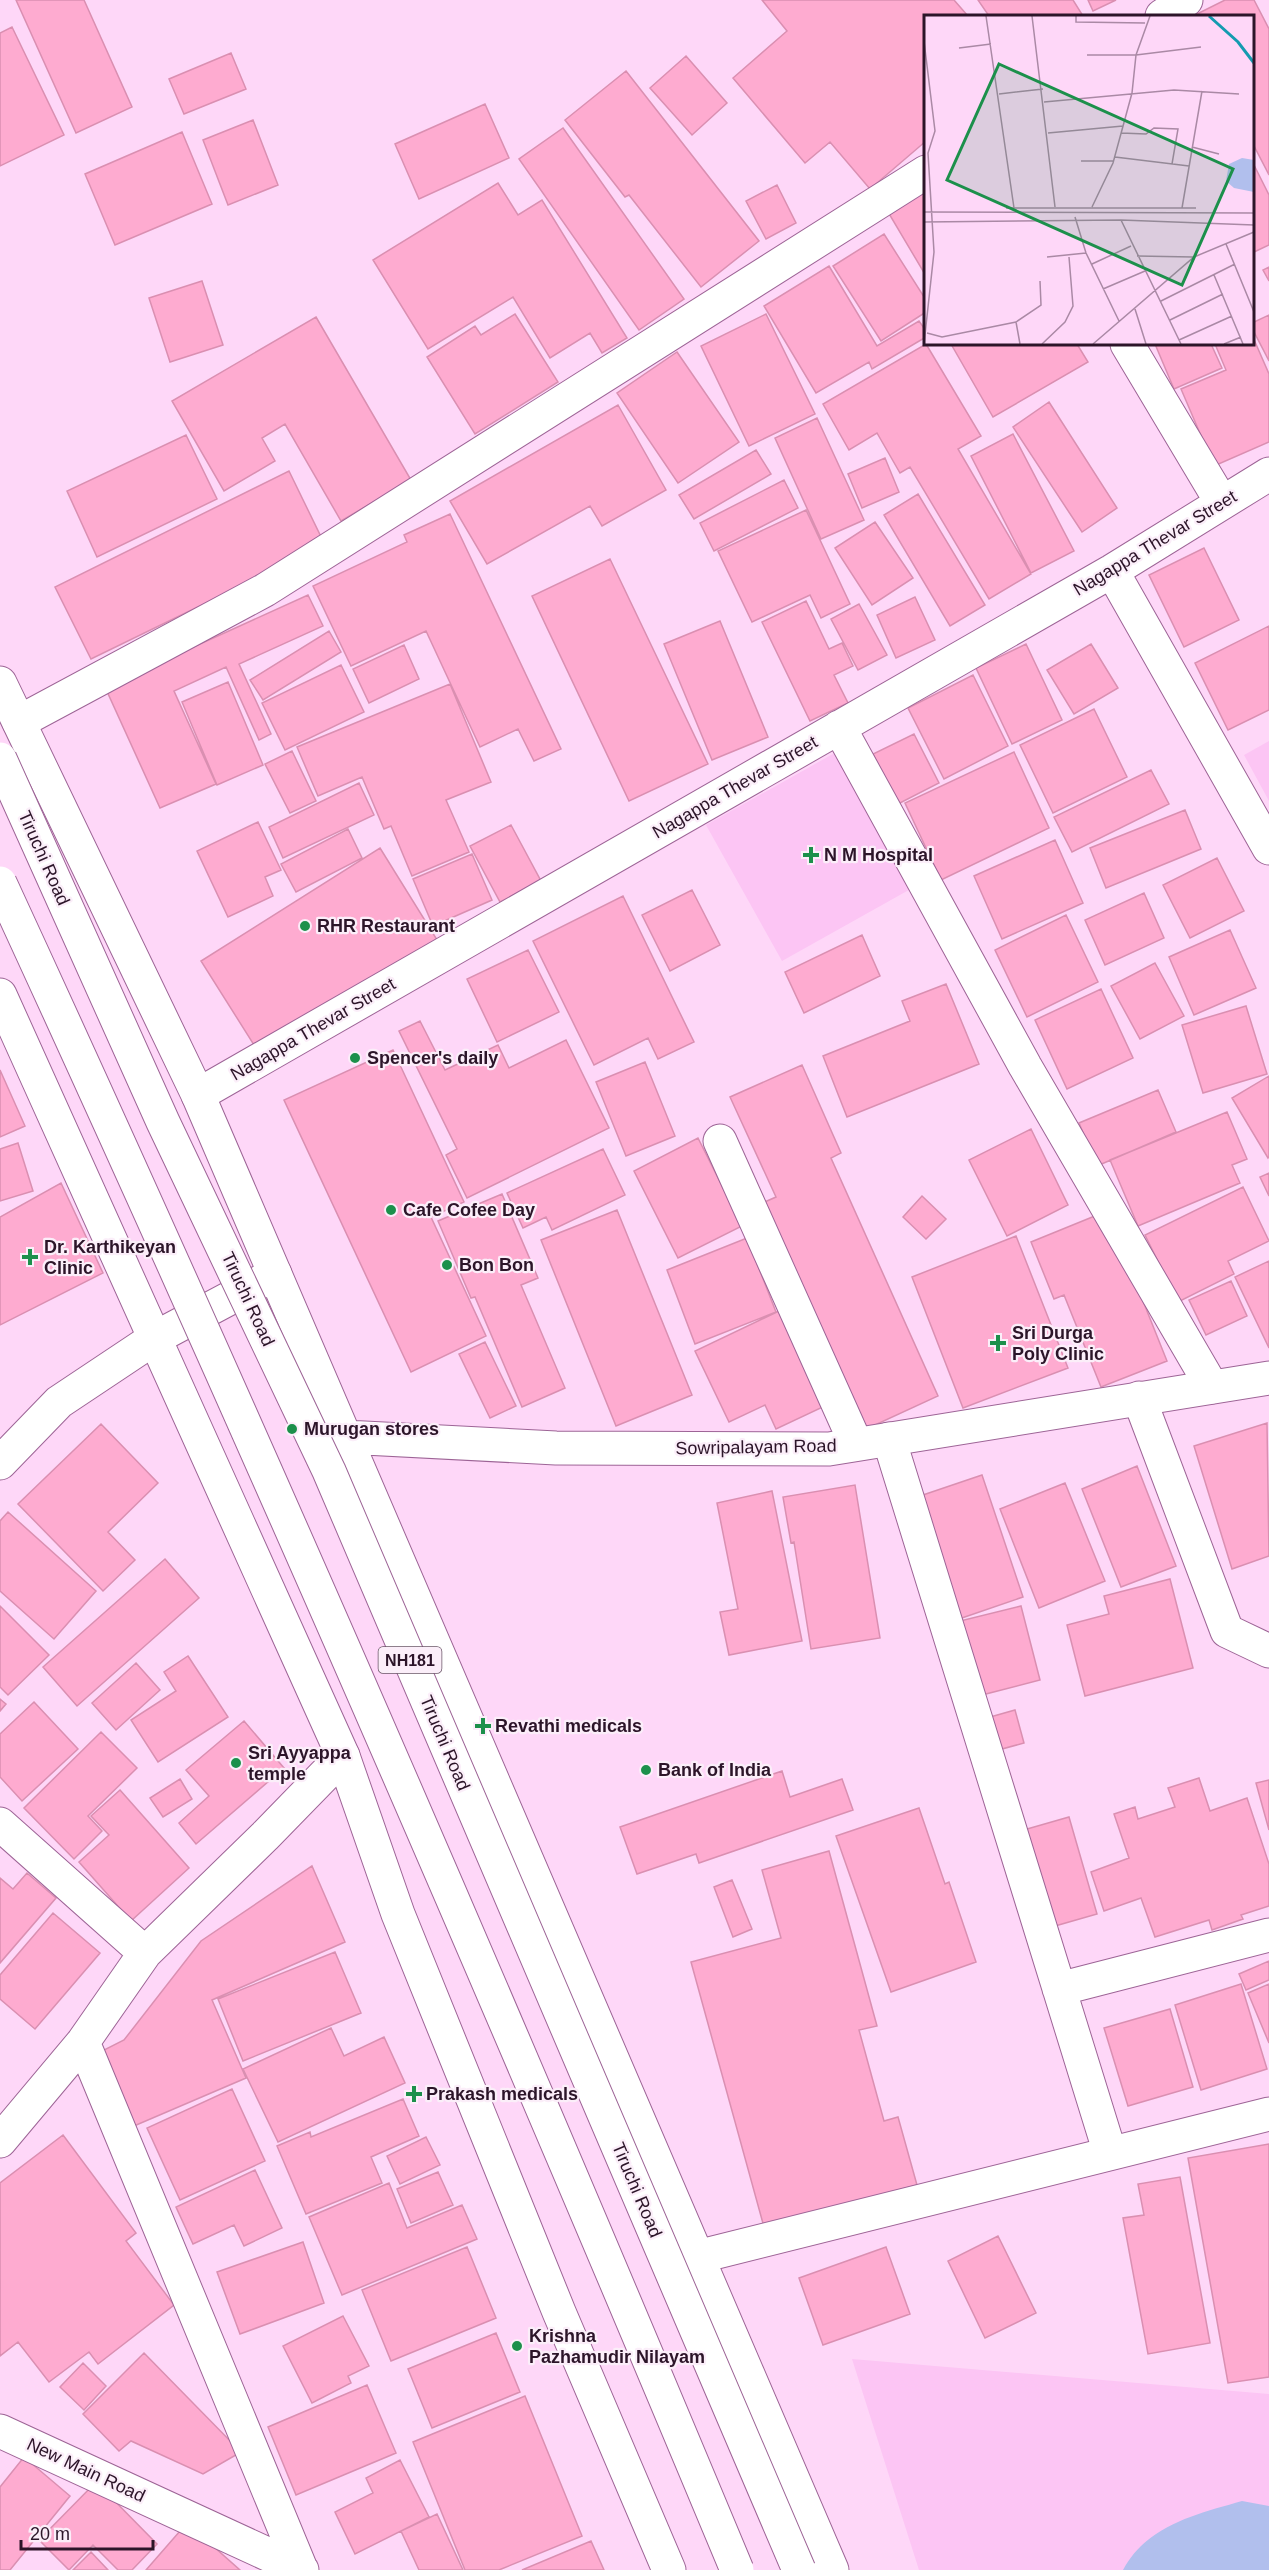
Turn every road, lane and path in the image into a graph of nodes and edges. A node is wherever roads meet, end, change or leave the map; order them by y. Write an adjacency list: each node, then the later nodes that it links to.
1 (1186, 0): 2 (main road)
2 (1164, 15)
3 (924, 173): 9 (main road)
4 (1128, 345): 6 (main road)
5 (1269, 474): 6 (main road, Nagappa Thevar Street)
6 (1222, 503): 7 (main road, Nagappa Thevar Street)
7 (1112, 571): 10 (main road, Nagappa Thevar Street); 12 (main road)
8 (0, 682): 9 (main road)
9 (19, 722): 15 (main road)
10 (839, 727): 15 (main road, Nagappa Thevar Street); 20 (main road)
11 (0, 759): 41 (main road, Tiruchi Road / NH181, bridge)
12 (1269, 848)
13 (0, 884): 40 (main road, NH181, bridge)
14 (0, 995): 18 (main road)
15 (198, 1095): 17 (main road)
16 (720, 1141): 24 (main road)
17 (275, 1274): 18 (main road); 22 (main road)
18 (155, 1338): 25 (main road); 27 (main road)
19 (1269, 1378): 20 (main road, Sowripalayam Road)
20 (1212, 1387): 21 (main road, Sowripalayam Road)
21 (1138, 1398): 23 (main road, Sowripalayam Road); 26 (main road)
22 (345, 1437): 24 (main road, Sowripalayam Road); 36 (main road)
23 (889, 1439): 24 (main road, Sowripalayam Road); 31 (main road)
24 (856, 1444)
25 (0, 1463)
26 (1269, 1651)
27 (343, 1756): 30 (main road); 39 (main road)
28 (0, 1824): 30 (main road)
29 (1269, 1935): 31 (main road)
30 (145, 1953): 32 (main road)
31 (1059, 1989): 35 (main road)
32 (82, 2042): 34 (main road); 38 (main road)
33 (1269, 2114): 35 (main road)
34 (0, 2141)
35 (1110, 2153): 36 (main road)
36 (697, 2257): 42 (main road)
37 (0, 2431): 38 (main road, New Main Road)
38 (302, 2570)
39 (669, 2570)
40 (737, 2570)
41 (800, 2570)
42 (832, 2570)

